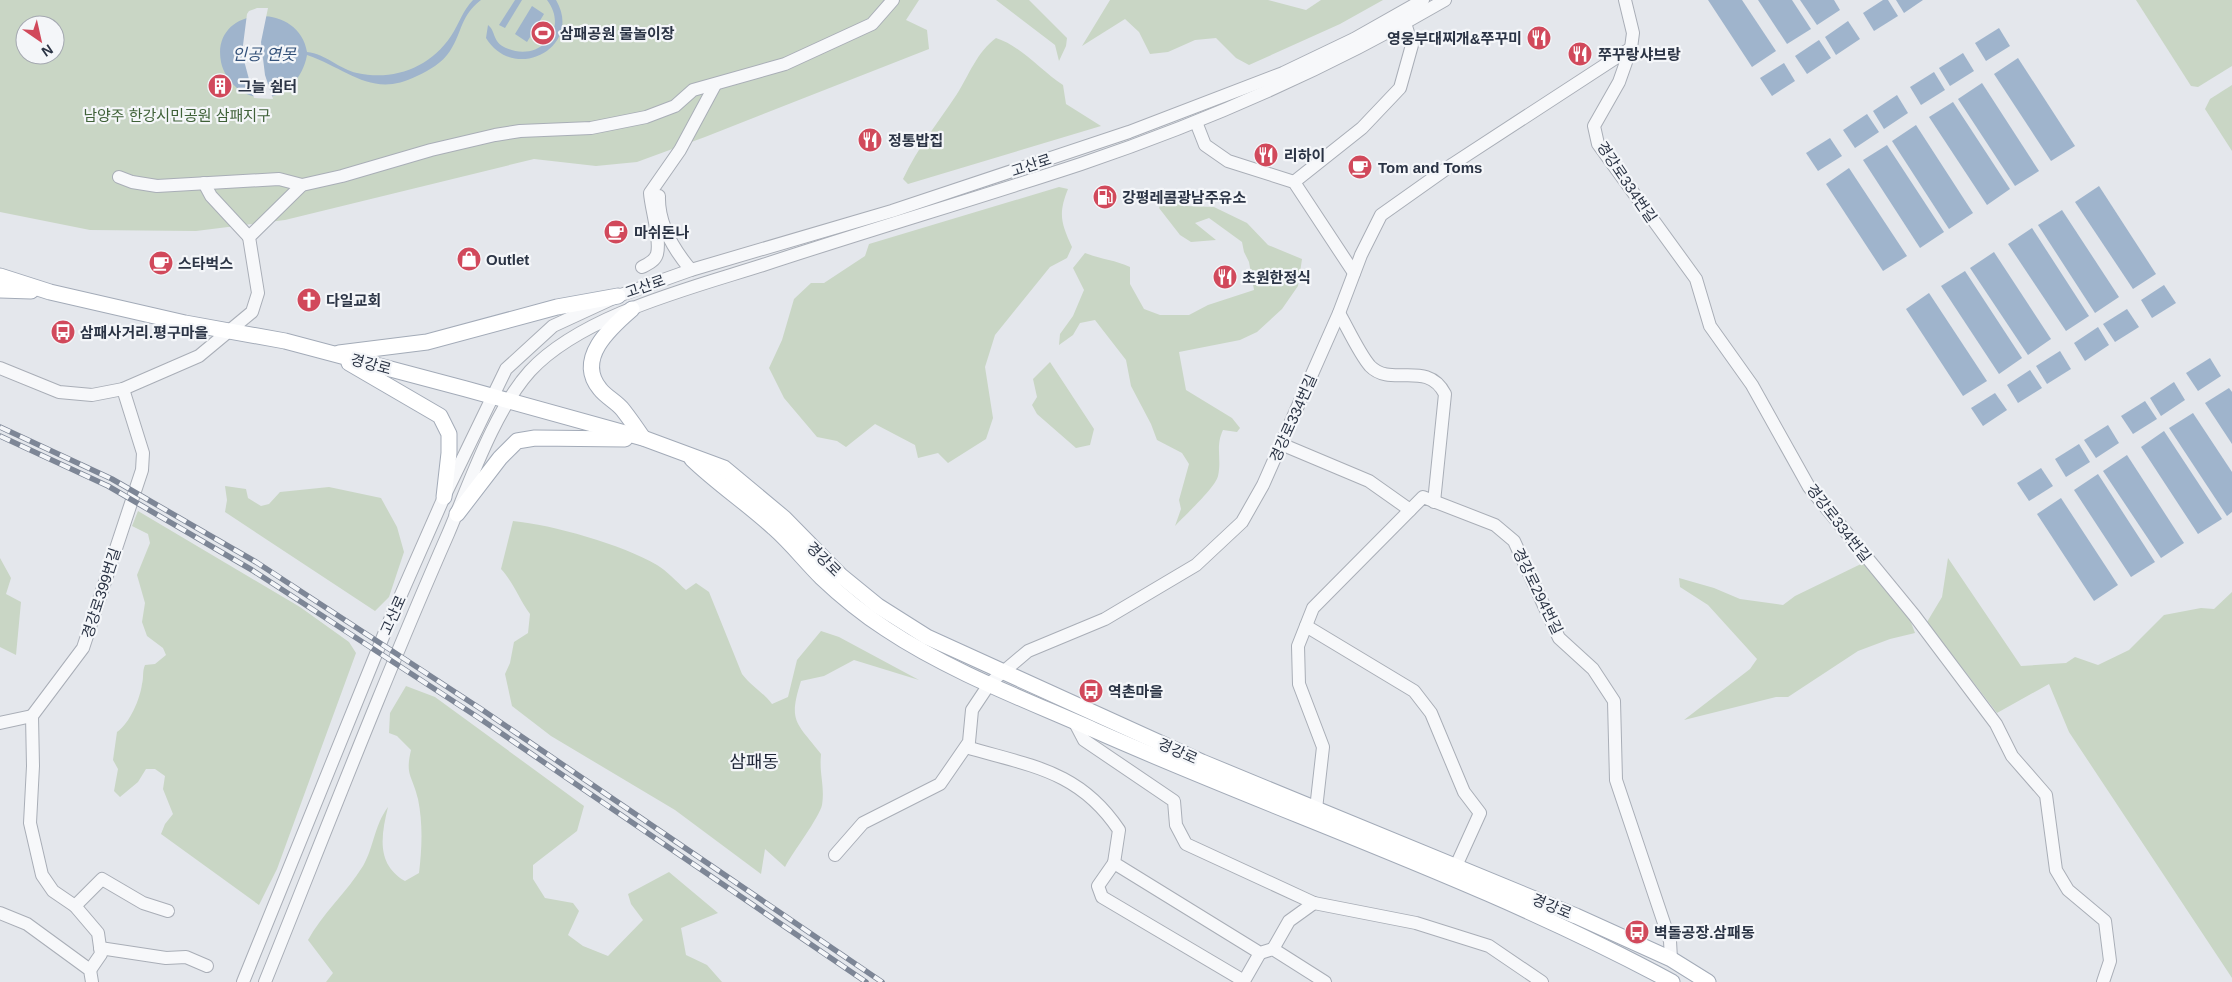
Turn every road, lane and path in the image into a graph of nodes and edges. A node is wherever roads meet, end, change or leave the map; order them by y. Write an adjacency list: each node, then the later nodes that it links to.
1 (893, 0): 7 (street)
2 (1423, 0): 16 (street, 고산로)
3 (1445, 0): 5 (street, 고산로)
4 (1625, 0): 6 (street)
5 (1405, 23): 8 (street, 고산로); 11 (street)
6 (1631, 48): 17 (street, 경강로334번길); 63 (street, 경강로334번길)
7 (715, 85): 9 (street); 13 (street)
8 (1196, 122): 11 (street); 22 (street, 고산로)
9 (680, 150): 15 (street); 16 (street)
10 (119, 177): 12 (street)
11 (1294, 182): 17 (street)
12 (204, 183): 13 (street); 14 (street)
13 (302, 184): 14 (street)
14 (249, 237): 24 (street)
15 (642, 267)
16 (691, 270): 21 (street, 고산로)
17 (1354, 273): 23 (street, 경강로334번길)
18 (0, 276): 20 (main road, 경강로)
19 (0, 290): 20 (main road, 경강로)
20 (50, 292): 24 (main road, 경강로)
21 (618, 296): 25 (main road); 28 (street, 고산로)
22 (632, 309): 29 (street, 고산로); 30 (main road)
23 (1339, 312): 31 (street, 경강로334번길); 34 (street)
24 (230, 331): 25 (main road, 경강로); 27 (street)
25 (332, 354): 28 (main road, 경강로); 33 (main road)
26 (0, 368): 27 (street)
27 (123, 388): 40 (street, 경강로399번길)
28 (492, 397): 29 (main road, 경강로); 33 (street, 고산로)
29 (510, 401): 30 (main road, 경강로); 36 (street, 고산로)
30 (643, 438): 32 (main road, 경강로); 36 (main road)
31 (1281, 444): 35 (street); 38 (street, 경강로334번길)
32 (688, 454): 38 (main road, 경강로); 39 (main road, 경강로)
33 (444, 497): 57 (street, 고산로)
34 (1434, 502): 35 (street); 54 (street, 경강로294번길)
35 (1410, 510): 37 (street)
36 (457, 514): 58 (street, 고산로)
37 (1306, 626): 44 (street); 47 (street)
38 (1002, 673): 39 (street, 경강로334번길); 44 (main road, 경강로)
39 (990, 683): 41 (main road, 경강로); 43 (street, 경강로334번길)
40 (32, 716): 42 (street); 49 (street)
41 (1074, 721): 48 (street); 61 (main road, 경강로)
42 (0, 723)
43 (966, 747): 45 (street); 46 (street)
44 (1316, 809): 47 (main road, 경강로)
45 (835, 855)
46 (1114, 863): 53 (street); 53 (street)
47 (1456, 866): 54 (main road, 경강로)
48 (1314, 903): 53 (street); 60 (street)
49 (75, 906): 50 (street); 52 (street)
50 (168, 911)
51 (0, 913): 56 (street)
52 (100, 948): 55 (street); 56 (street)
53 (1266, 951): 59 (street)
54 (1671, 959): 62 (main road, 경강로)
55 (207, 966)
56 (91, 976)
57 (243, 982)
58 (265, 982)
59 (1325, 982)
60 (1542, 982)
61 (1672, 982)
62 (1708, 982)
63 (2103, 982)

